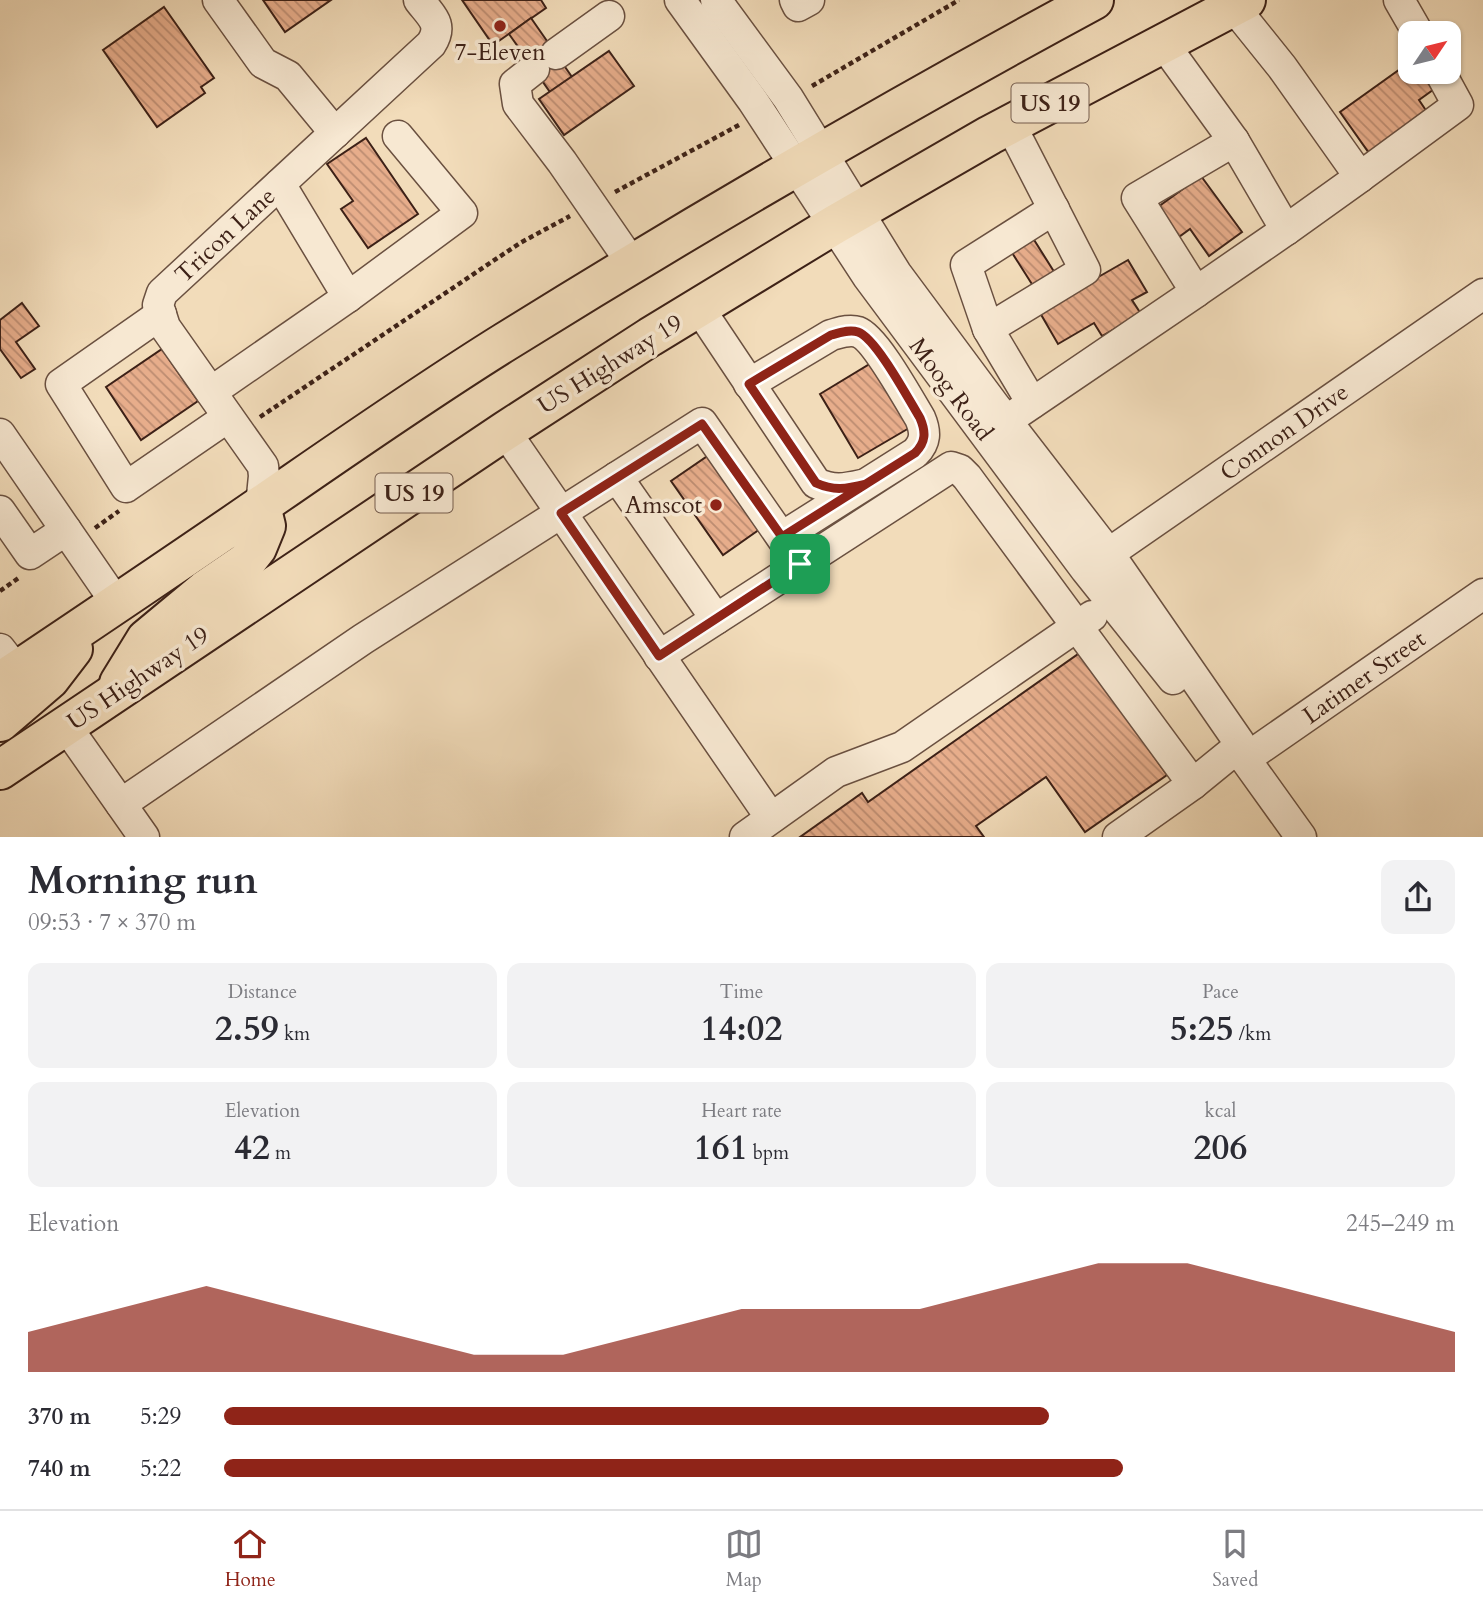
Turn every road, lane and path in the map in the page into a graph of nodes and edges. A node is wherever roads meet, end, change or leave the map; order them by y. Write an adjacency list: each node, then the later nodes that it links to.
1 (218, 0): 18 (street)
2 (419, 0): 18 (street, Tricon Lane)
3 (680, 0): 22 (street, Moog Road)
4 (716, 0): 22 (street, Moog Road)
5 (795, 0): 6 (street)
6 (809, 0)
7 (959, 0): 16 (path)
8 (1094, 0): 11 (highway, US 19)
9 (1399, 0): 13 (street)
10 (1239, 3): 14 (highway, US Highway 19 / US 19); 23 (street)
11 (1055, 9): 22 (highway, US 19)
12 (609, 16): 25 (street)
13 (1411, 21)
14 (1163, 43): 17 (highway, US Highway 19 / US 19); 21 (street)
15 (1447, 84): 23 (street)
16 (810, 87)
17 (1010, 124): 26 (street); 27 (highway, US Highway 19 / US 19)
18 (335, 133): 24 (street, Tricon Lane)
19 (398, 136): 32 (street)
20 (715, 138): 25 (path)
21 (1234, 141): 28 (street); 30 (street)
22 (809, 160): 27 (street, Moog Road); 29 (highway, US 19)
23 (1360, 177): 28 (street)
24 (280, 184): 32 (street); 34 (street, Tricon Lane)
25 (591, 204): 29 (street); 40 (path)
26 (1054, 209): 35 (street); 35 (street)
27 (846, 218): 33 (highway, US Highway 19 / US 19); 39 (street, Moog Road); 51 (street, Moog Road)
28 (1286, 230): 30 (street)
29 (633, 265): 46 (highway, US 19)
30 (1196, 292): 38 (street)
31 (1483, 294): 51 (street, Connon Drive)
32 (348, 297): 37 (street)
33 (699, 308): 36 (street); 41 (highway, US Highway 19 / US 19)
34 (161, 314): 37 (street); 40 (street)
35 (988, 329): 38 (street)
36 (749, 384): 44 (street); 44 (street)
37 (211, 392): 40 (street)
38 (1032, 403): 39 (street)
39 (1006, 421): 51 (street, Moog Road)
40 (234, 424): 46 (street)
41 (505, 431): 48 (street); 62 (highway, US Highway 19 / US 19)
42 (0, 434): 49 (street)
43 (617, 477): 48 (street); 50 (street); 58 (street)
44 (866, 484): 50 (street)
45 (129, 505): 49 (path)
46 (261, 506): 57 (highway, US 19); 62 (highway)
47 (1, 511): 49 (street)
48 (561, 513): 60 (street); 69 (street)
49 (70, 536): 57 (street)
50 (782, 537): 52 (street)
51 (1097, 562): 56 (street, Moog Road)
52 (800, 564): 58 (street); 59 (street)
53 (21, 577): 54 (path)
54 (0, 591)
55 (1483, 594): 65 (street, Latimer Street)
56 (1122, 595): 59 (street); 65 (street, Moog Road)
57 (107, 611): 61 (highway, US 19); 63 (highway)
58 (716, 619): 60 (street)
59 (1077, 627): 67 (street); 68 (street)
60 (659, 656): 68 (street)
61 (6, 667)
62 (113, 694): 64 (highway, US Highway 19 / US 19)
63 (0, 722)
64 (66, 726): 66 (highway, US Highway 19 / US 19); 69 (street)
65 (1238, 756): 67 (street, Latimer Street); 72 (street, Moog Road)
66 (0, 770)
67 (1193, 784): 71 (street, Latimer Street)
68 (771, 818): 70 (street)
69 (130, 826)
70 (745, 837)
71 (1118, 837)
72 (1301, 837)

